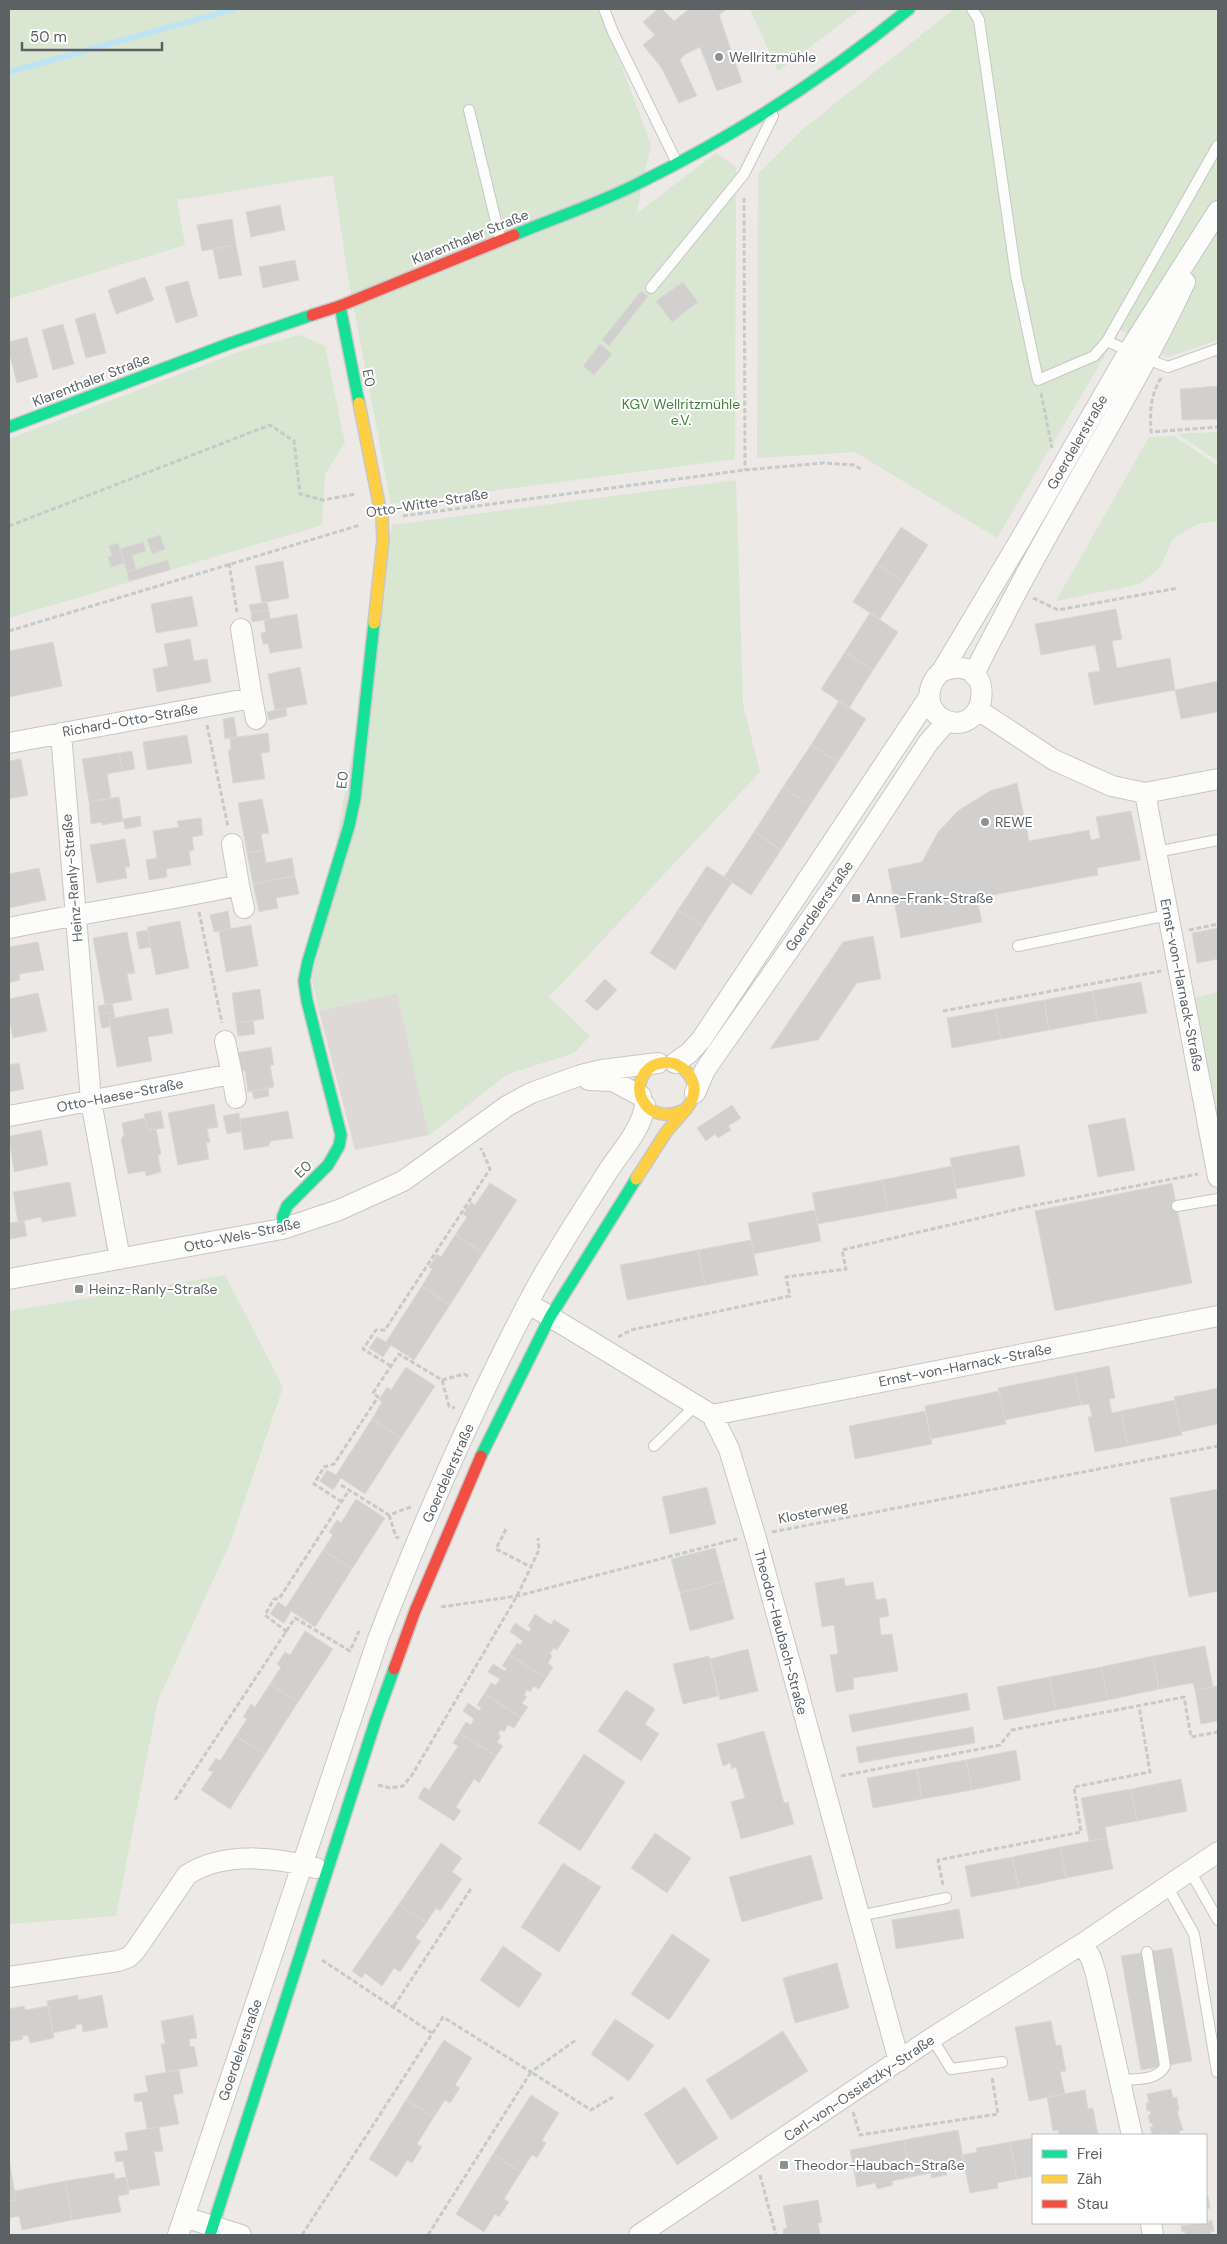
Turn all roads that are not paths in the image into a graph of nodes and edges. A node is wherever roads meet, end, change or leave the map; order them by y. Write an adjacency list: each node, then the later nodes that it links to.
1 (604, 9): 7 (lane)
2 (909, 9): 4 (street, Klarenthaler Straße)
3 (972, 9): 12 (lane)
4 (779, 104): 7 (street, Klarenthaler Straße); 10 (lane)
5 (469, 110): 9 (lane)
6 (1218, 145): 12 (lane)
7 (677, 163): 9 (street, Klarenthaler Straße)
8 (1217, 214): 14 (street, Goerdelerstraße); 15 (street, Goerdelerstraße)
9 (501, 241): 11 (street, Klarenthaler Straße)
10 (651, 288)
11 (340, 306): 16 (street, Klarenthaler Straße); 50 (street, E0)
12 (1107, 341): 14 (lane)
13 (1218, 349): 15 (lane)
14 (1129, 351): 15 (lane); 18 (street, Goerdelerstraße)
15 (1147, 359): 19 (street, Goerdelerstraße)
16 (9, 427)
17 (241, 629): 21 (street)
18 (942, 671): 19 (street); 20 (street, Goerdelerstraße)
19 (974, 675): 22 (street)
20 (929, 697): 24 (street); 39 (street, Goerdelerstraße)
21 (252, 698): 23 (street); 25 (street, Richard-Otto-Straße)
22 (978, 710): 24 (street); 28 (street)
23 (256, 719)
24 (947, 720): 45 (street, Goerdelerstraße)
25 (61, 733): 26 (street, Richard-Otto-Straße); 34 (street, Heinz-Ranly-Straße)
26 (9, 743)
27 (1218, 779): 28 (street)
28 (1144, 793): 31 (street, Ernst-von-Harnack-Straße)
29 (1218, 840): 31 (lane)
30 (232, 844): 32 (street)
31 (1156, 852): 35 (street, Ernst-von-Harnack-Straße)
32 (239, 885): 33 (street); 34 (street)
33 (244, 908)
34 (75, 914): 36 (street); 44 (street, Heinz-Ranly-Straße)
35 (1170, 924): 37 (lane); 47 (street, Ernst-von-Harnack-Straße)
36 (9, 928)
37 (1018, 946)
38 (226, 1041): 40 (street)
39 (666, 1063): 41 (street, Otto-Wels-Straße); 43 (street, Goerdelerstraße); 45 (street)
40 (232, 1074): 42 (street); 44 (street, Otto-Haese-Straße)
41 (560, 1083): 43 (street, Otto-Wels-Straße); 50 (street, Otto-Wels-Straße)
42 (236, 1098)
43 (643, 1100): 45 (street); 53 (street, Goerdelerstraße)
44 (91, 1101): 46 (street, Otto-Haese-Straße); 51 (street, Heinz-Ranly-Straße)
45 (690, 1101): 55 (street, Goerdelerstraße)
46 (9, 1116)
47 (1218, 1174)
48 (1218, 1199): 49 (lane)
49 (1177, 1206)
50 (282, 1229): 51 (street, Otto-Wels-Straße)
51 (120, 1259): 52 (street, Otto-Wels-Straße)
52 (9, 1279)
53 (528, 1303): 55 (street); 59 (street, Goerdelerstraße)
54 (1218, 1316): 56 (street, Ernst-von-Harnack-Straße)
55 (550, 1317): 56 (street); 60 (street, Goerdelerstraße)
56 (704, 1410): 57 (lane); 64 (street, Theodor-Haubach-Straße)
57 (654, 1446)
58 (1218, 1852): 61 (street, Carl-von-Ossietzky-Straße)
59 (303, 1864): 60 (street); 68 (street); 75 (street, Goerdelerstraße)
60 (327, 1871): 76 (street, Goerdelerstraße)
61 (1190, 1871): 62 (street, Carl-von-Ossietzky-Straße); 65 (lane)
62 (1168, 1886): 66 (street, Carl-von-Ossietzky-Straße); 72 (lane)
63 (946, 1898): 64 (lane)
64 (859, 1916): 70 (street, Theodor-Haubach-Straße)
65 (1218, 1920)
66 (1082, 1944): 69 (street, Carl-von-Ossietzky-Straße); 73 (street)
67 (1147, 1952): 73 (lane)
68 (9, 1978)
69 (932, 2038): 70 (street, Carl-von-Ossietzky-Straße); 71 (lane)
70 (899, 2061): 78 (street, Carl-von-Ossietzky-Straße)
71 (1002, 2062)
72 (1217, 2072)
73 (1121, 2080): 74 (street)
74 (1132, 2134)
75 (181, 2226): 76 (street)
76 (212, 2231): 77 (street)
77 (241, 2235)
78 (638, 2235)

